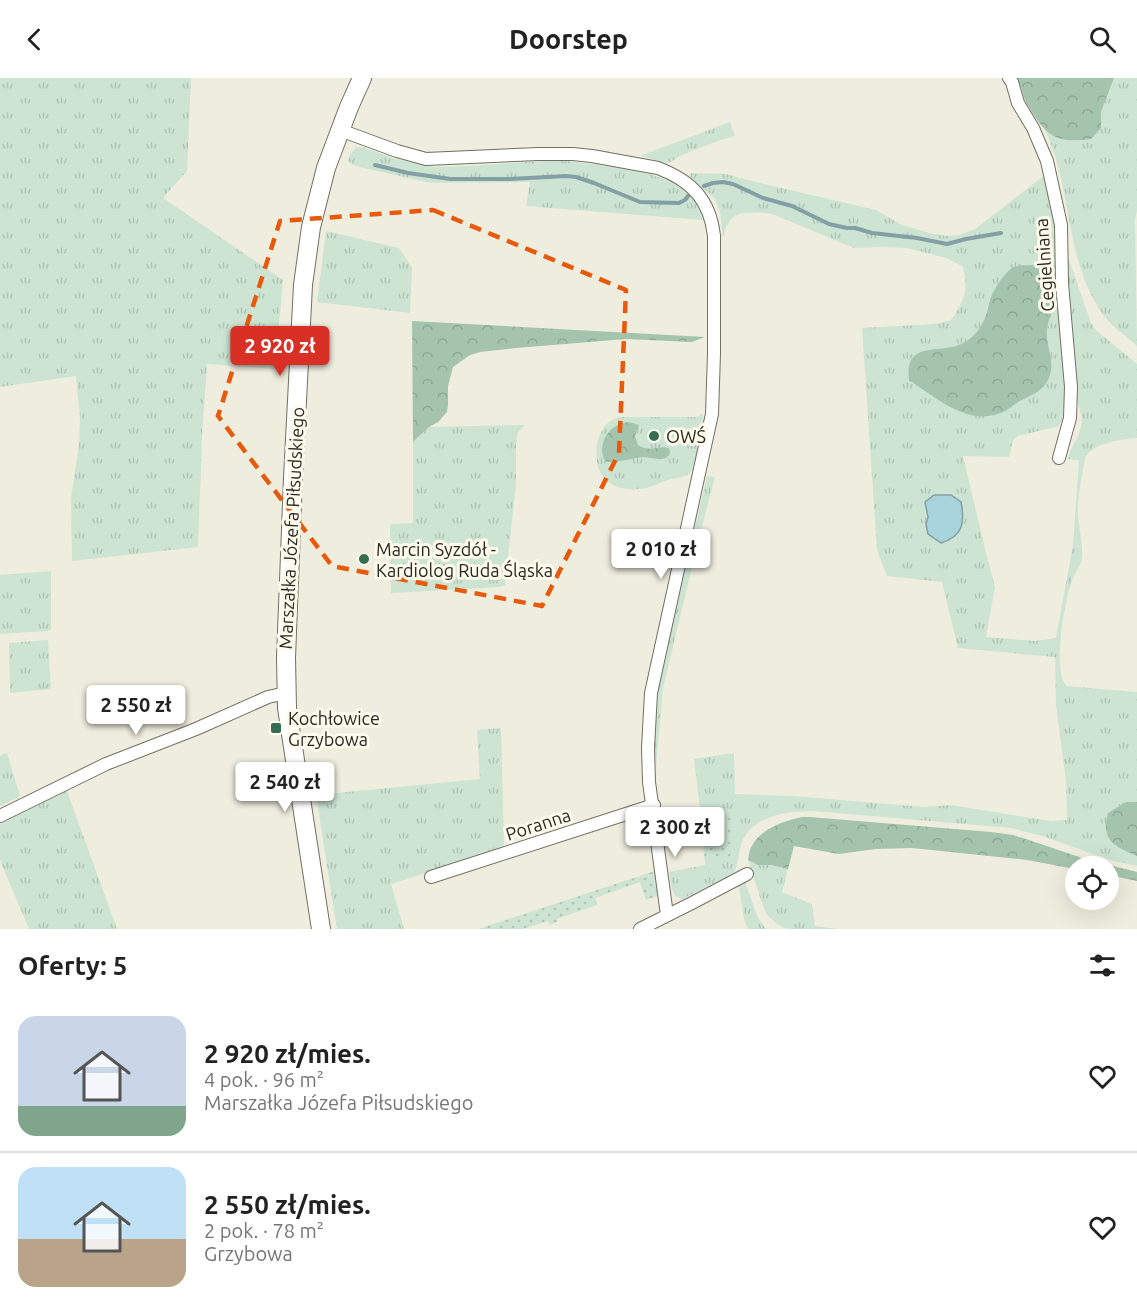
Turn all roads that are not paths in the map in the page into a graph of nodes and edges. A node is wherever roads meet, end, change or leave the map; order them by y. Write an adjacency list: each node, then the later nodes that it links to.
1 (362, 78): 3 (street, Marszałka Józefa Piłsudskiego)
2 (1009, 78): 4 (street, Cegielniana)
3 (340, 130): 5 (street, Marszałka Józefa Piłsudskiego); 6 (street)
4 (1059, 458)
5 (286, 693): 7 (street); 11 (street, Marszałka Józefa Piłsudskiego)
6 (654, 805): 9 (street, Poranna); 10 (street)
7 (0, 816)
8 (747, 873): 10 (street)
9 (431, 877)
10 (668, 915): 12 (street)
11 (321, 929)
12 (640, 929)

